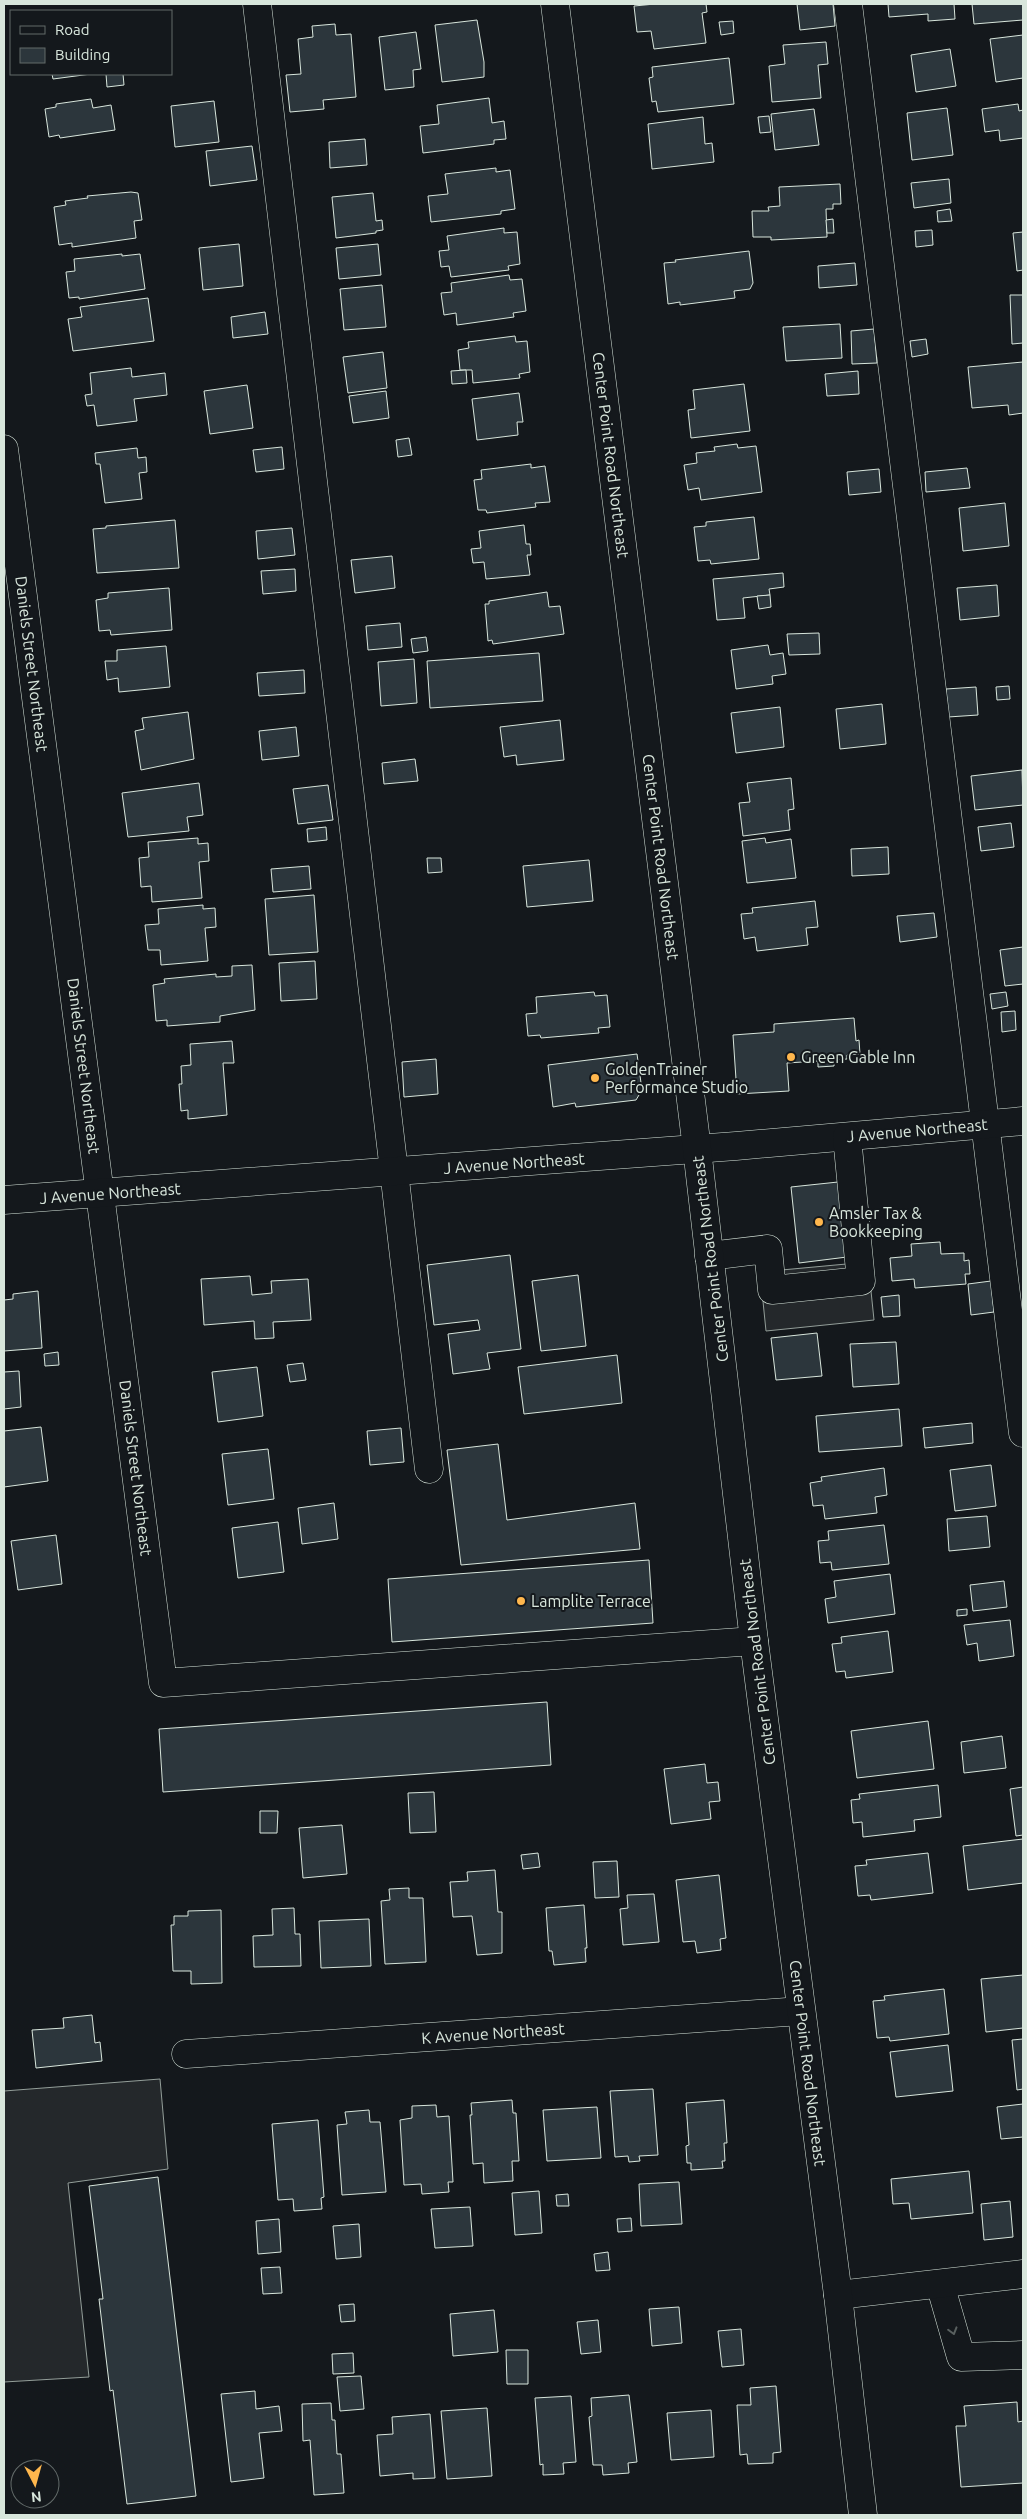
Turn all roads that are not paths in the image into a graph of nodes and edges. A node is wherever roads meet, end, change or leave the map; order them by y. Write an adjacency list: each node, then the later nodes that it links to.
1 (257, 4): 9 (street)
2 (555, 4): 8 (street, Center Point Road Northeast)
3 (848, 4): 6 (street)
4 (4, 449): 10 (street, Daniels Street Northeast)
5 (1023, 1121): 6 (street, J Avenue Northeast)
6 (984, 1124): 7 (street, J Avenue Northeast); 13 (street)
7 (847, 1137): 8 (street, J Avenue Northeast); 12 (street)
8 (697, 1149): 9 (street, J Avenue Northeast); 12 (street, Center Point Road Northeast)
9 (394, 1172): 10 (street, J Avenue Northeast); 14 (street)
10 (101, 1194): 11 (street, J Avenue Northeast); 15 (street, Daniels Street Northeast)
11 (4, 1200)
12 (709, 1256): 15 (street, Center Point Road Northeast)
13 (1023, 1433)
14 (429, 1469)
15 (754, 1641): 16 (street, Center Point Road Northeast)
16 (800, 2011): 17 (street, K Avenue Northeast); 20 (street, Center Point Road Northeast)
17 (186, 2054)
18 (1023, 2274): 19 (street)
19 (940, 2284): 20 (street); 21 (street, one-way to 21)
20 (838, 2295): 22 (street, Center Point Road Northeast)
21 (1023, 2355)
22 (863, 2515)

